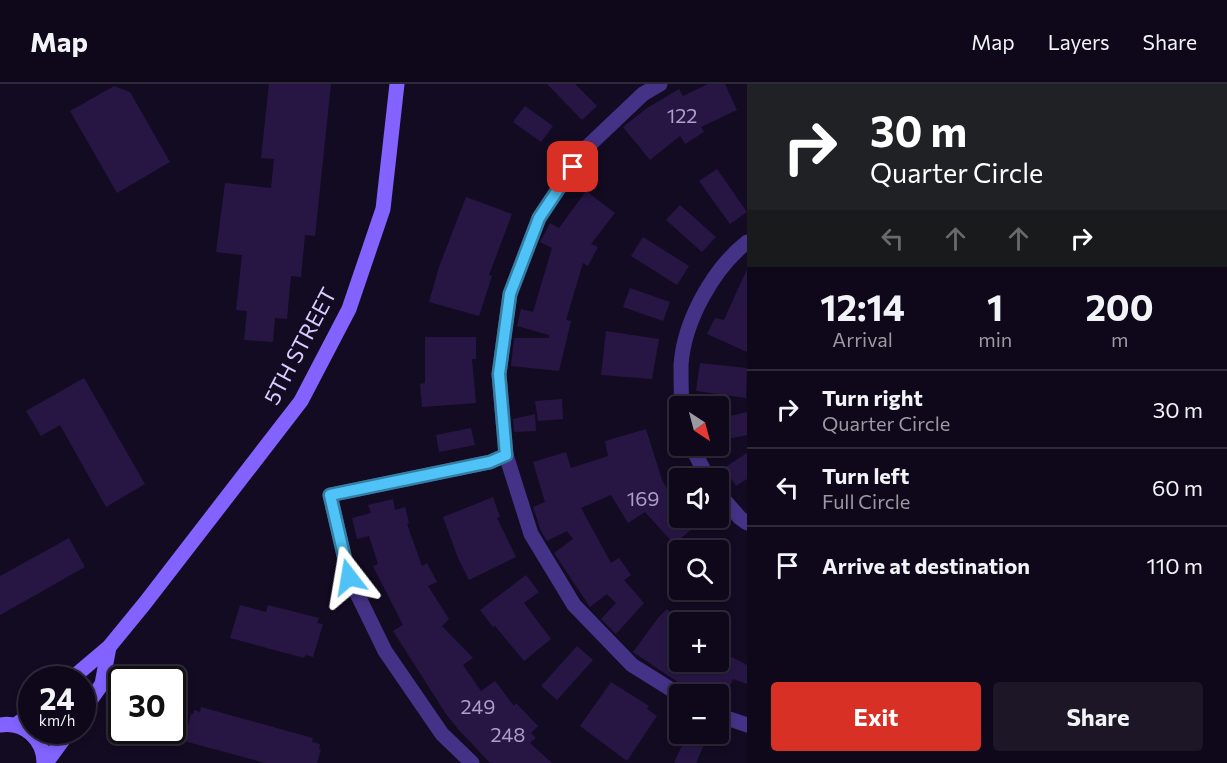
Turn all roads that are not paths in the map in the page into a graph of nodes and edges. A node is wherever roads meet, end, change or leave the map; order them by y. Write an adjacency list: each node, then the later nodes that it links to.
1 (397, 84): 8 (main road, 5TH STREET)
2 (660, 84): 5 (street)
3 (747, 242): 4 (street)
4 (682, 396)
5 (506, 455): 10 (street); 17 (street)
6 (729, 506): 7 (street)
7 (747, 523)
8 (109, 647): 9 (main road, 5TH STREET); 11 (main road, 5TH STREET)
9 (87, 666)
10 (669, 688)
11 (96, 692)
12 (729, 719): 14 (street)
13 (8, 725): 16 (main road)
14 (747, 725)
15 (59, 744): 16 (main road)
16 (45, 763)
17 (472, 763)

